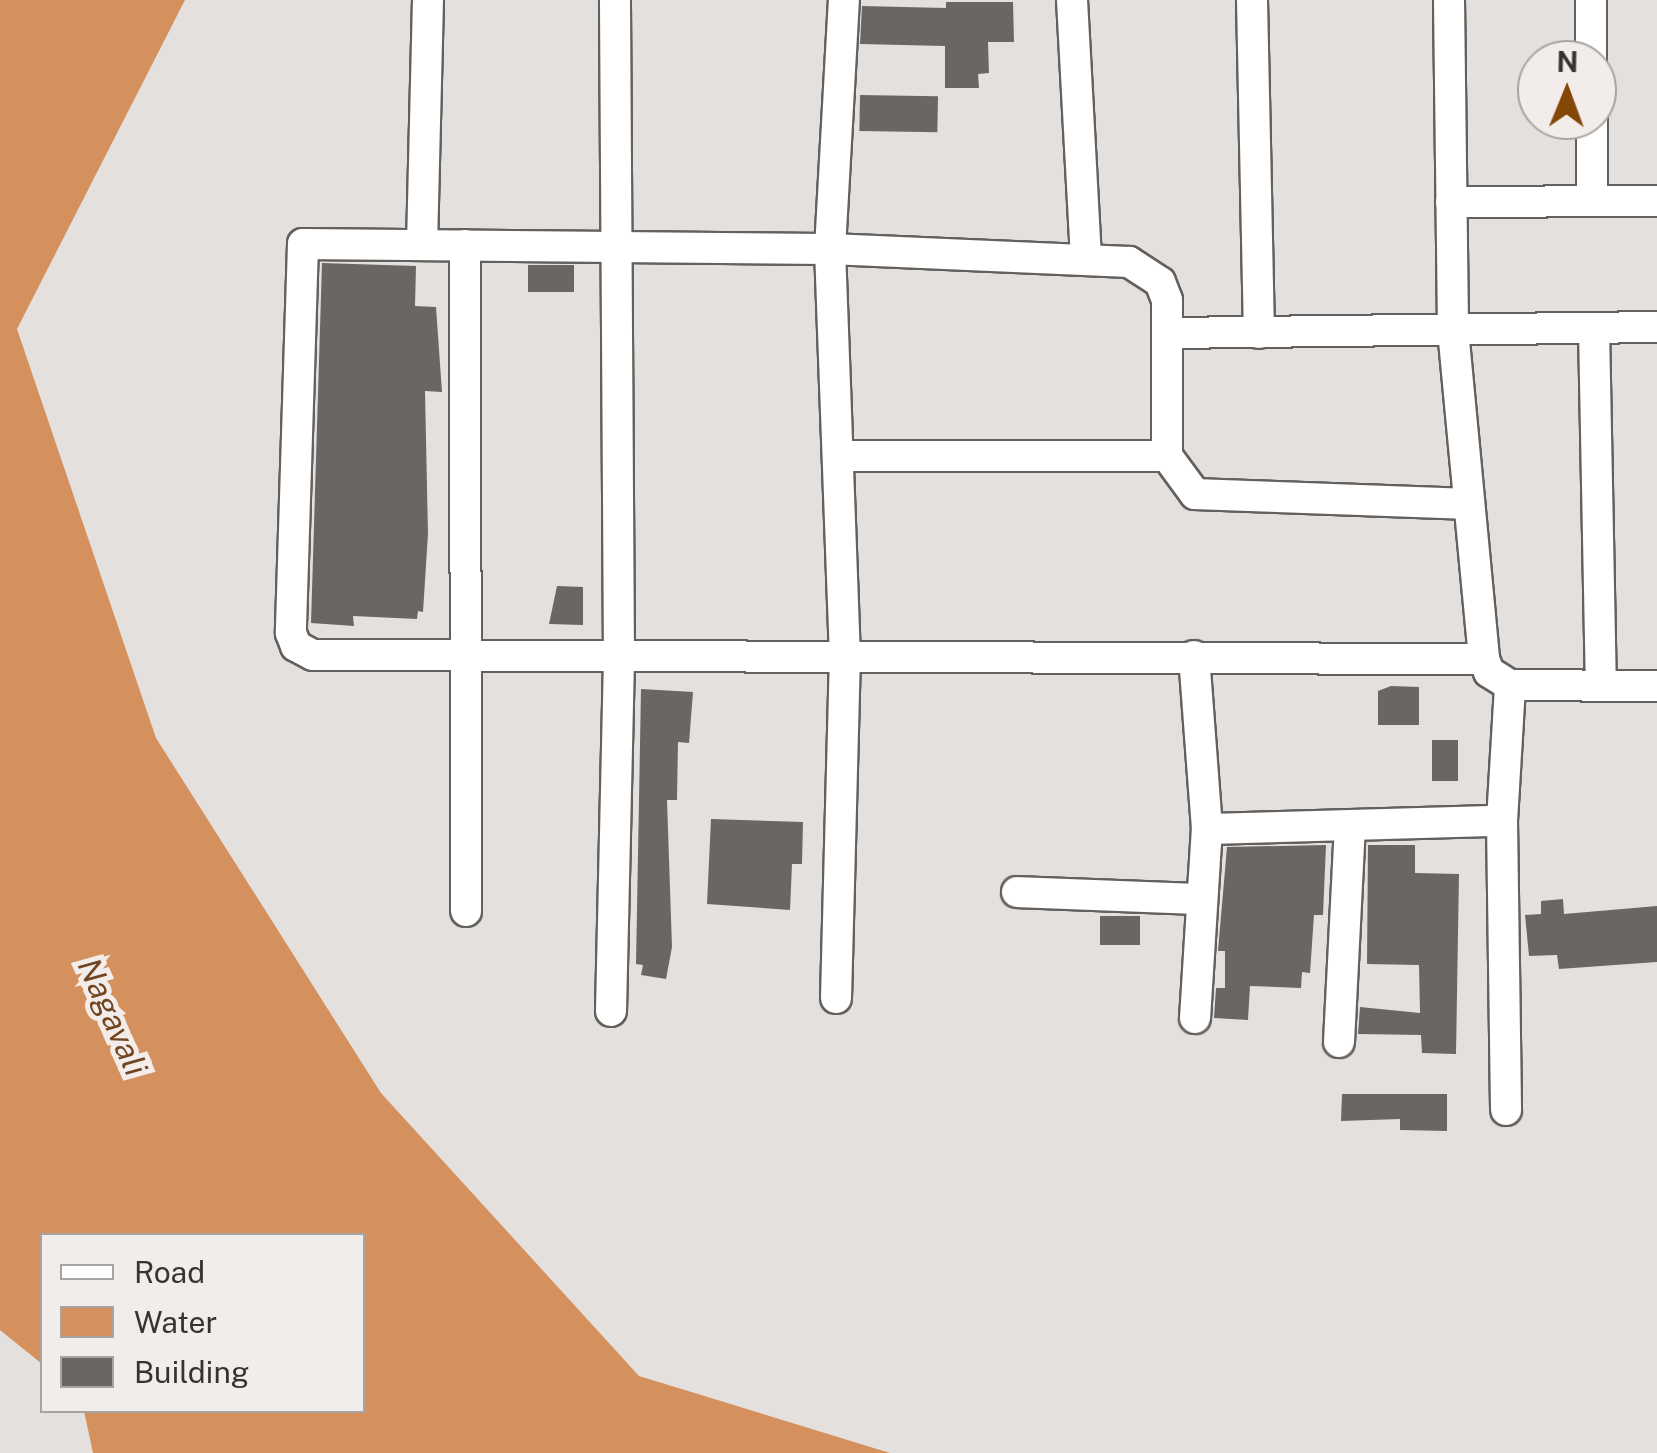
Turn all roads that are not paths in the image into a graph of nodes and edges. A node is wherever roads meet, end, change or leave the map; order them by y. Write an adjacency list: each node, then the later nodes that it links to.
1 (428, 0): 13 (street)
2 (615, 0): 15 (street)
3 (844, 0): 16 (street)
4 (1072, 0): 17 (street)
5 (1252, 0): 22 (street)
6 (1449, 0): 11 (street)
7 (1591, 0): 8 (street)
8 (1591, 40)
9 (1592, 140): 10 (street)
10 (1592, 200): 11 (street); 12 (street)
11 (1451, 202): 20 (street)
12 (1657, 202)
13 (422, 245): 14 (street); 26 (street)
14 (466, 245): 15 (street); 26 (street)
15 (615, 247): 16 (street); 29 (street)
16 (830, 249): 17 (street); 23 (street)
17 (1086, 259): 21 (street)
18 (1657, 327): 19 (street)
19 (1594, 328): 20 (street); 32 (street)
20 (1453, 330): 22 (street); 25 (street)
21 (1169, 333): 22 (street); 24 (street)
22 (1260, 333)
23 (838, 456): 24 (street); 28 (street)
24 (1167, 456): 25 (street)
25 (1469, 504): 30 (street)
26 (466, 654): 29 (street); 39 (street)
27 (1194, 656): 28 (street); 30 (street); 36 (street)
28 (845, 658): 29 (street); 40 (street)
29 (620, 659): 41 (street)
30 (1484, 659): 31 (street)
31 (1510, 685): 32 (street); 34 (street)
32 (1601, 686): 33 (street)
33 (1657, 686)
34 (1502, 822): 35 (street); 44 (street)
35 (1350, 826): 36 (street); 43 (street)
36 (1206, 829): 38 (street)
37 (1017, 892): 38 (street)
38 (1202, 899): 42 (street)
39 (466, 912)
40 (836, 998)
41 (610, 1011)
42 (1195, 1018)
43 (1339, 1042)
44 (1506, 1110)

